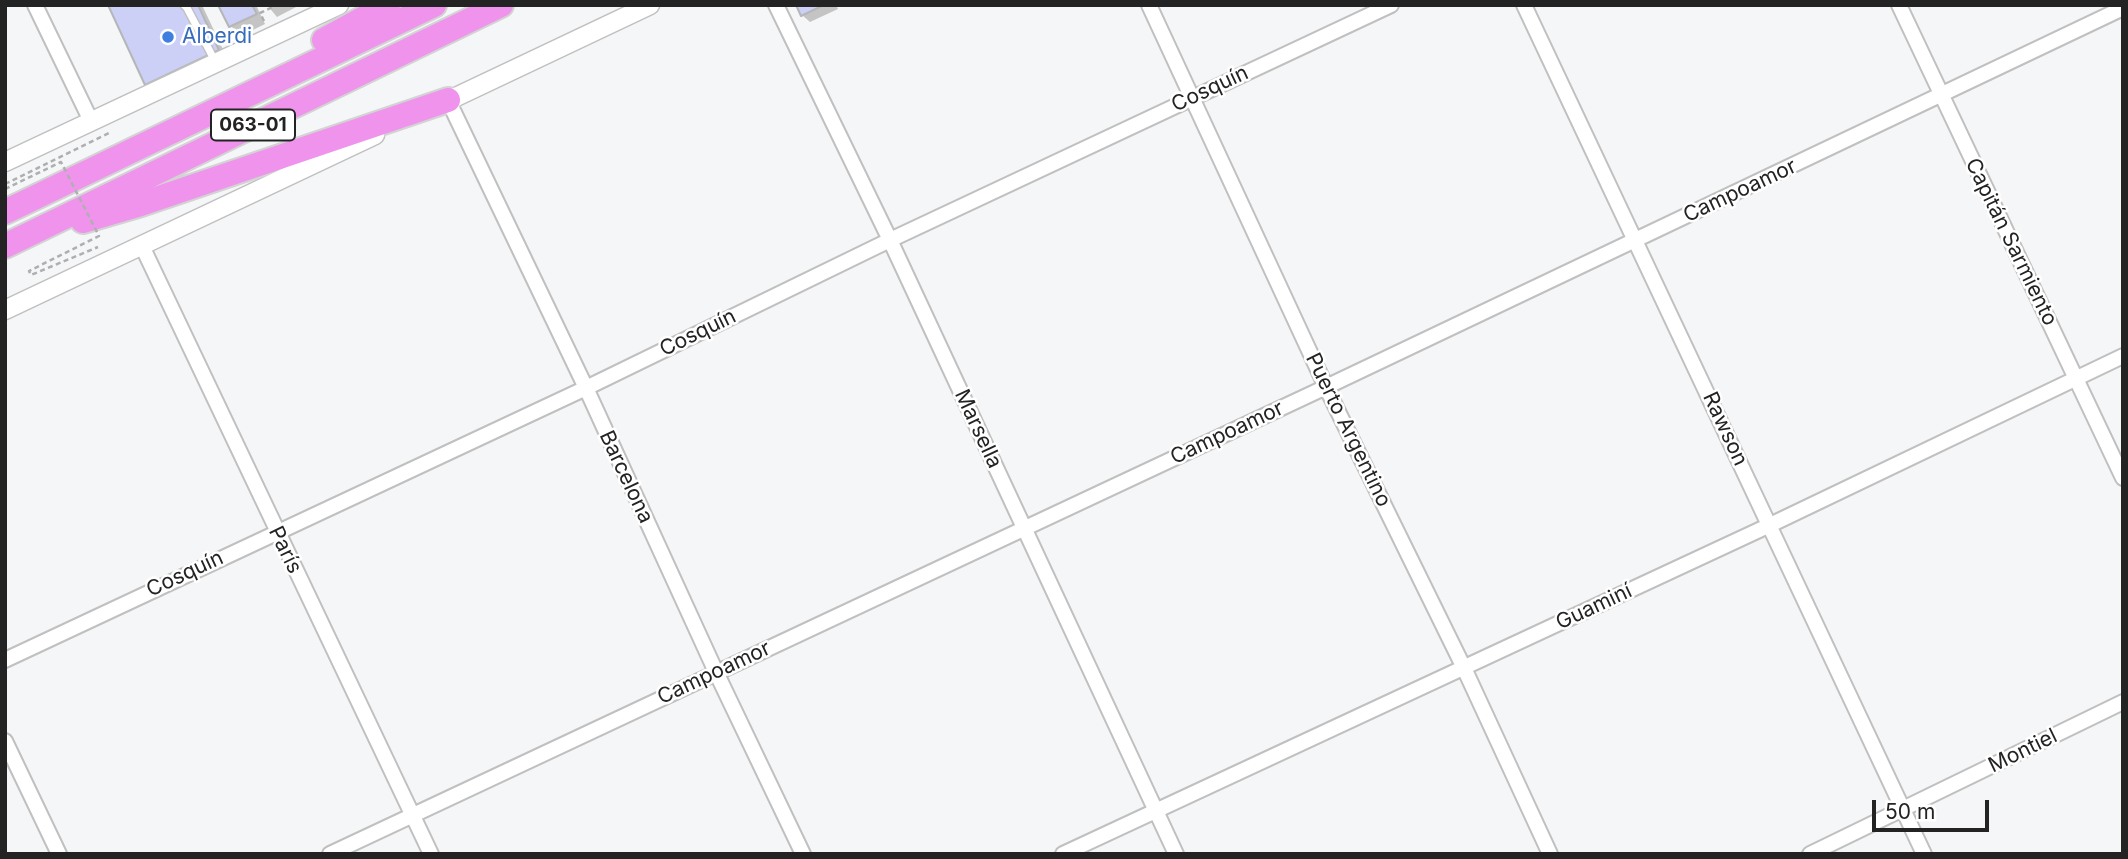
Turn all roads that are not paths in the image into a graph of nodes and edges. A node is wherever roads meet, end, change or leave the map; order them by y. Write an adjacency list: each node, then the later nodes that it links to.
1 (35, 5): 18 (street)
2 (184, 5): 14 (lane)
3 (339, 5): 14 (street)
4 (388, 5): 19 (highway)
5 (435, 5): 19 (highway, 063-01)
6 (501, 5): 24 (highway, 063-01)
7 (650, 5): 17 (street)
8 (776, 5): 23 (street, Marsella)
9 (1149, 5): 16 (street, Puerto Argentino)
10 (1391, 5): 16 (street, Cosquín)
11 (1524, 5): 22 (street, Rawson)
12 (1899, 5): 15 (street, Capitán Sarmiento)
13 (2123, 8): 15 (street, Campoamor)
14 (216, 64): 18 (street)
15 (1942, 96): 22 (street, Campoamor); 28 (street, Capitán Sarmiento)
16 (1191, 98): 23 (street, Cosquín); 29 (street, Puerto Argentino)
17 (448, 100): 24 (highway); 25 (street); 30 (street, Barcelona)
18 (91, 121): 20 (street)
19 (116, 144): 21 (highway, 063-01)
20 (5, 162)
21 (5, 212)
22 (1636, 239): 29 (street, Campoamor); 32 (street, Rawson)
23 (890, 240): 30 (street, Cosquín); 33 (street, Marsella)
24 (12, 243)
25 (142, 246): 26 (street); 34 (street, París)
26 (5, 310)
27 (2123, 356): 28 (street, Guaminí)
28 (2076, 379): 31 (street, Capitán Sarmiento); 32 (street, Guaminí)
29 (1326, 387): 33 (street, Campoamor); 36 (street, Puerto Argentino)
30 (586, 388): 34 (street, Cosquín); 37 (street, Barcelona)
31 (2123, 478)
32 (1770, 525): 36 (street, Guaminí); 40 (street, Rawson)
33 (1024, 528): 37 (street, Campoamor); 41 (street, Marsella)
34 (276, 532): 35 (street, Cosquín); 42 (street, París)
35 (5, 660)
36 (1464, 668): 41 (street, Guaminí); 49 (street, Puerto Argentino)
37 (716, 672): 42 (street, Campoamor); 46 (street, Barcelona)
38 (2123, 702): 40 (street, Montiel)
39 (5, 741): 43 (street)
40 (1903, 809): 50 (street, Montiel); 51 (street, Rawson)
41 (1156, 810): 47 (street, Guaminí); 48 (street, Marsella)
42 (412, 814): 44 (street, Campoamor); 45 (street, París)
43 (59, 854)
44 (330, 854)
45 (431, 854)
46 (803, 854)
47 (1063, 854)
48 (1176, 854)
49 (1550, 854)
50 (1810, 854)
51 (1924, 854)

